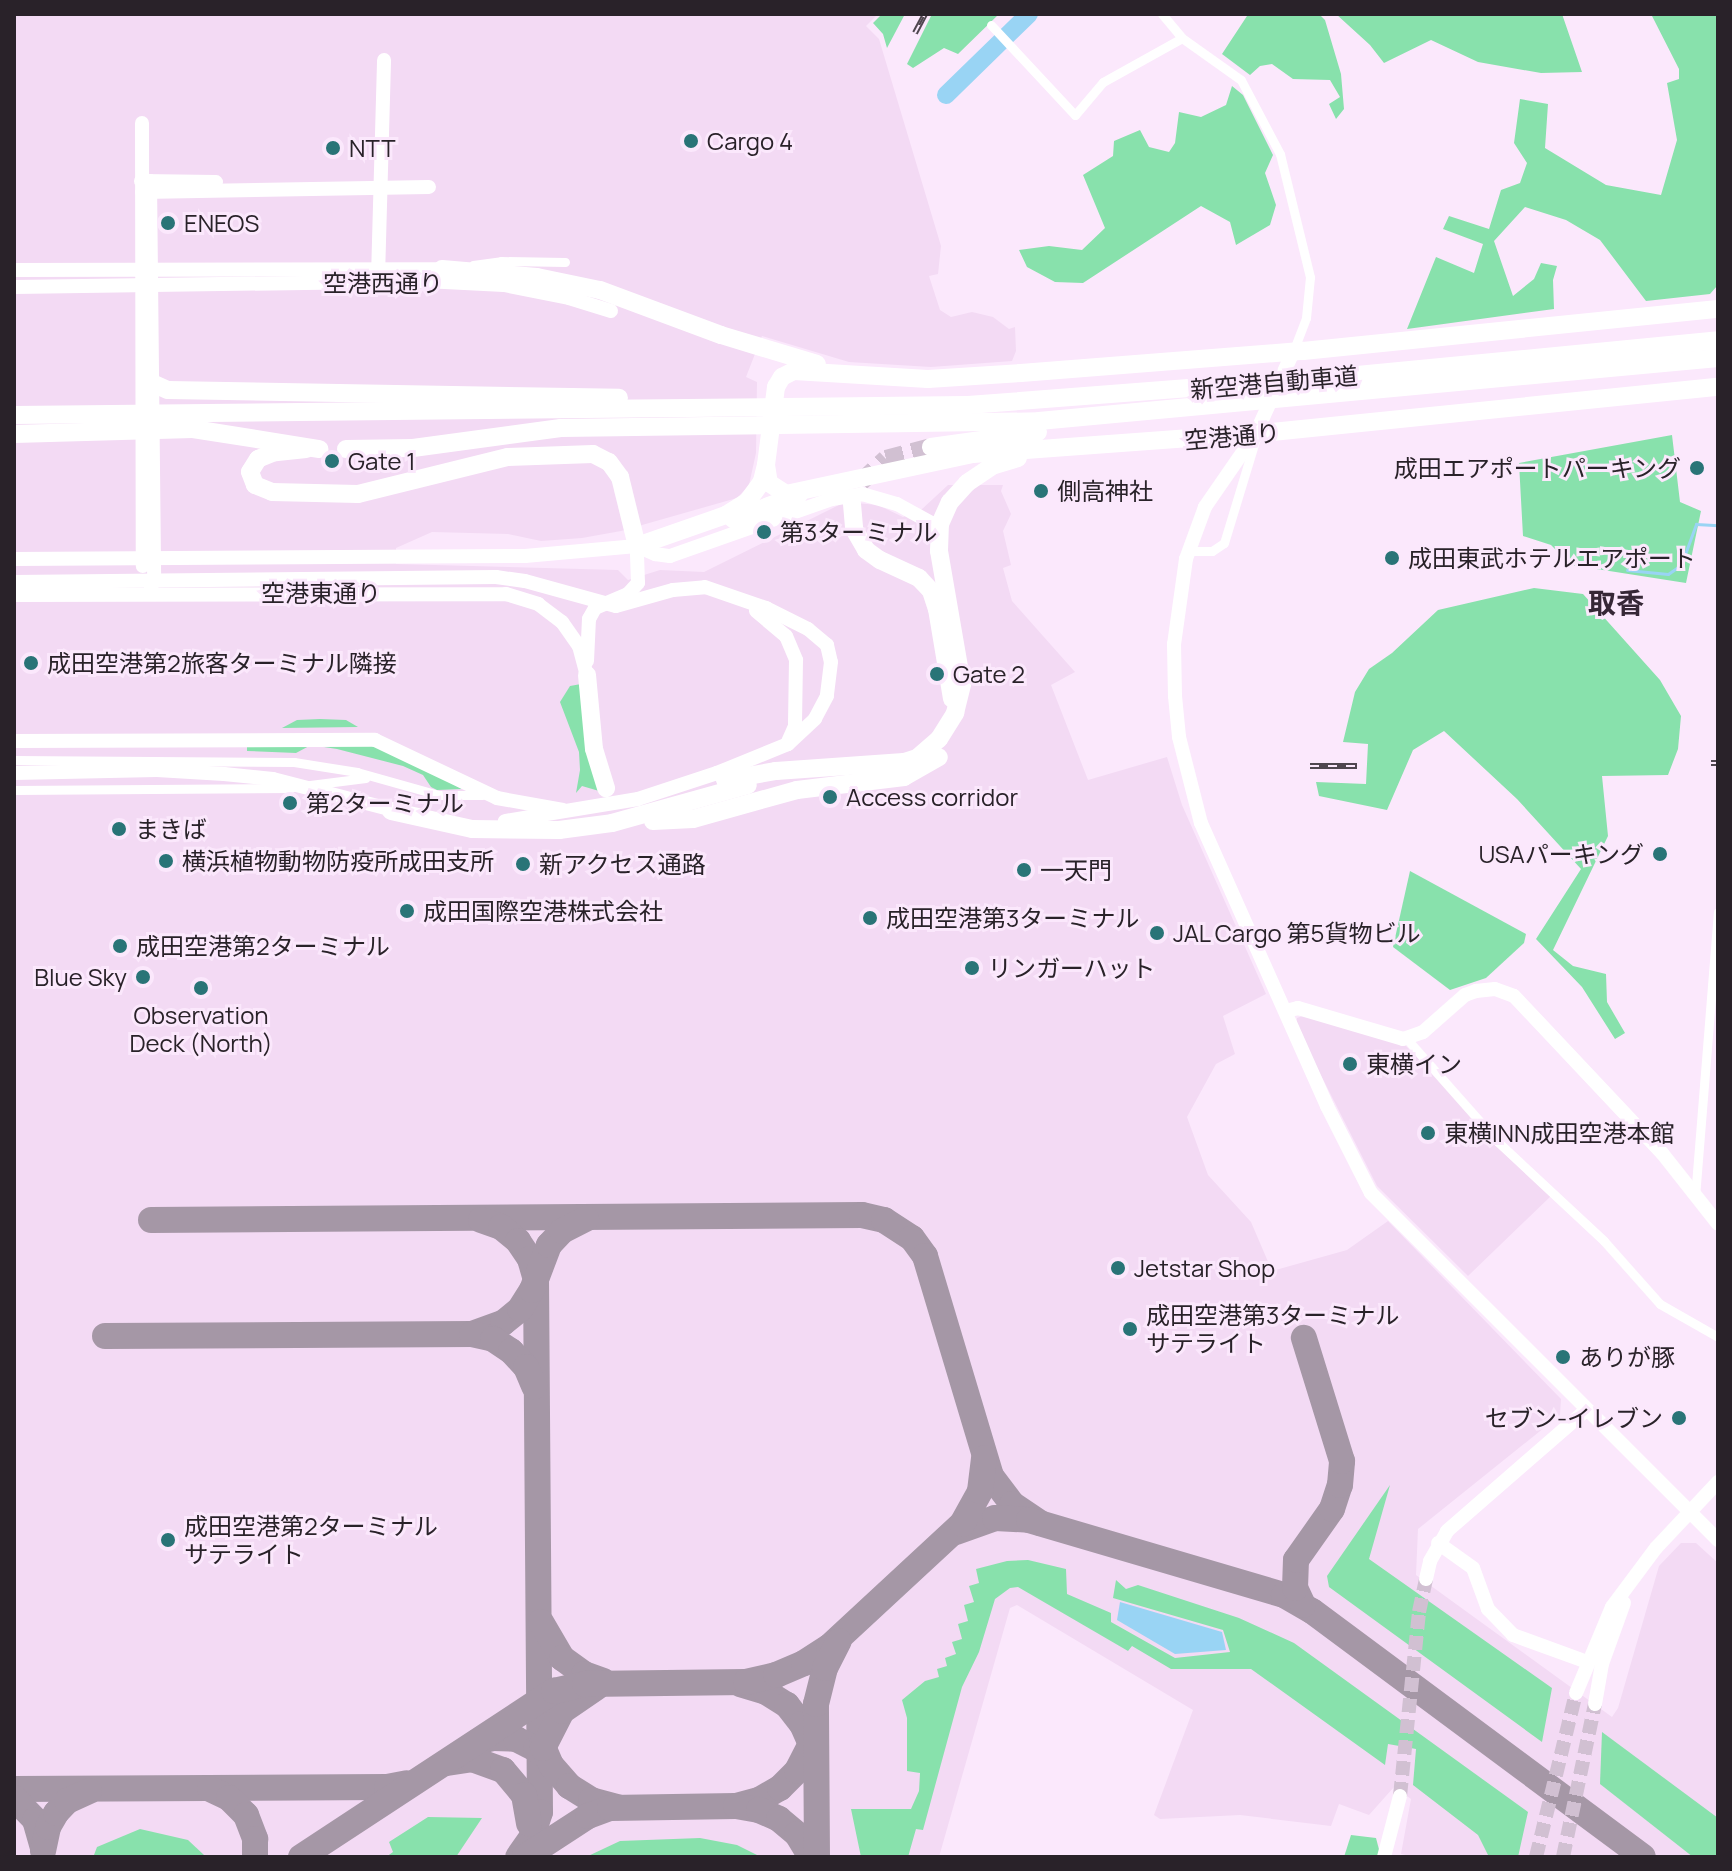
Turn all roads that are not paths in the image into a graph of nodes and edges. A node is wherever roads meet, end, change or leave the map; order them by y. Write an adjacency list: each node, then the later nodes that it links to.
1 (1162, 14): 3 (street)
2 (991, 25): 3 (street)
3 (1182, 38): 19 (street)
4 (384, 60): 6 (street)
5 (146, 124): 7 (street)
6 (381, 184): 7 (street); 8 (street); 13 (street)
7 (145, 187): 10 (street)
8 (429, 187)
9 (565, 262): 11 (street)
10 (146, 267): 12 (street, 空港西通り); 13 (street, 空港西通り); 14 (street)
11 (442, 269): 13 (street, 空港西通り); 21 (highway)
12 (14, 270)
13 (378, 275): 14 (street, 空港西通り); 17 (street, 空港西通り)
14 (146, 285): 15 (street, 空港西通り); 22 (street); 45 (street)
15 (14, 287)
16 (1717, 308): 19 (highway)
17 (611, 311)
18 (1718, 340): 25 (highway, 新空港自動車道)
19 (1290, 357): 21 (highway); 29 (street)
20 (1718, 358): 24 (highway, 新空港自動車道)
21 (899, 378): 36 (highway)
22 (152, 383): 25 (highway); 45 (street)
23 (1718, 387): 29 (highway, 空港通り)
24 (1242, 402): 33 (highway); 34 (highway)
25 (828, 408): 27 (highway)
26 (14, 415): 28 (highway)
27 (174, 421): 28 (highway); 41 (highway)
28 (121, 422): 31 (highway)
29 (1260, 426): 35 (highway, 空港通り); 42 (street); 42 (street)
30 (14, 434): 31 (highway)
31 (61, 434): 32 (highway)
32 (14, 444)
33 (931, 447)
34 (346, 449)
35 (1076, 449): 37 (highway); 38 (highway, 空港通り)
36 (766, 465): 38 (highway, 空港通り); 41 (highway)
37 (980, 473): 40 (highway); 58 (highway)
38 (828, 485): 41 (highway)
39 (852, 504): 50 (highway)
40 (939, 536): 41 (street); 50 (highway)
41 (637, 546): 43 (street); 48 (street)
42 (1188, 551): 66 (street)
43 (16, 559)
44 (14, 582): 45 (street, 空港東通り)
45 (148, 585): 46 (street, 空港東通り); 48 (street, 空港東通り); 49 (street, 空港東通り)
46 (14, 595)
47 (740, 599): 48 (street, 空港東通り); 57 (street); 63 (street)
48 (600, 603): 49 (street)
49 (587, 675): 60 (highway)
50 (948, 727): 53 (highway)
51 (14, 741): 62 (street)
52 (14, 760): 56 (street)
53 (904, 762): 54 (highway); 58 (highway)
54 (809, 768): 57 (highway); 63 (highway)
55 (14, 773): 59 (street)
56 (369, 777): 61 (street); 62 (street)
57 (725, 780): 62 (street)
58 (839, 784): 64 (highway)
59 (300, 786): 61 (street); 63 (street)
60 (606, 788)
61 (14, 792)
62 (497, 798)
63 (391, 811)
64 (653, 821)
65 (1718, 912): 68 (street)
66 (1286, 1011): 67 (street); 71 (street)
67 (1406, 1038): 68 (street); 70 (street)
68 (1695, 1197): 69 (street)
69 (1718, 1224)
70 (1718, 1337)
71 (1586, 1410): 73 (street); 75 (street)
72 (1718, 1482): 73 (street)
73 (1689, 1513): 74 (street); 76 (street)
74 (1718, 1540)
75 (1438, 1543): 77 (street); 78 (street)
76 (1635, 1577): 78 (street); 80 (street)
77 (1426, 1579)
78 (1587, 1662): 79 (street)
79 (1576, 1693)
80 (1595, 1704)
81 (1400, 1796): 82 (street)
82 (1384, 1857)

